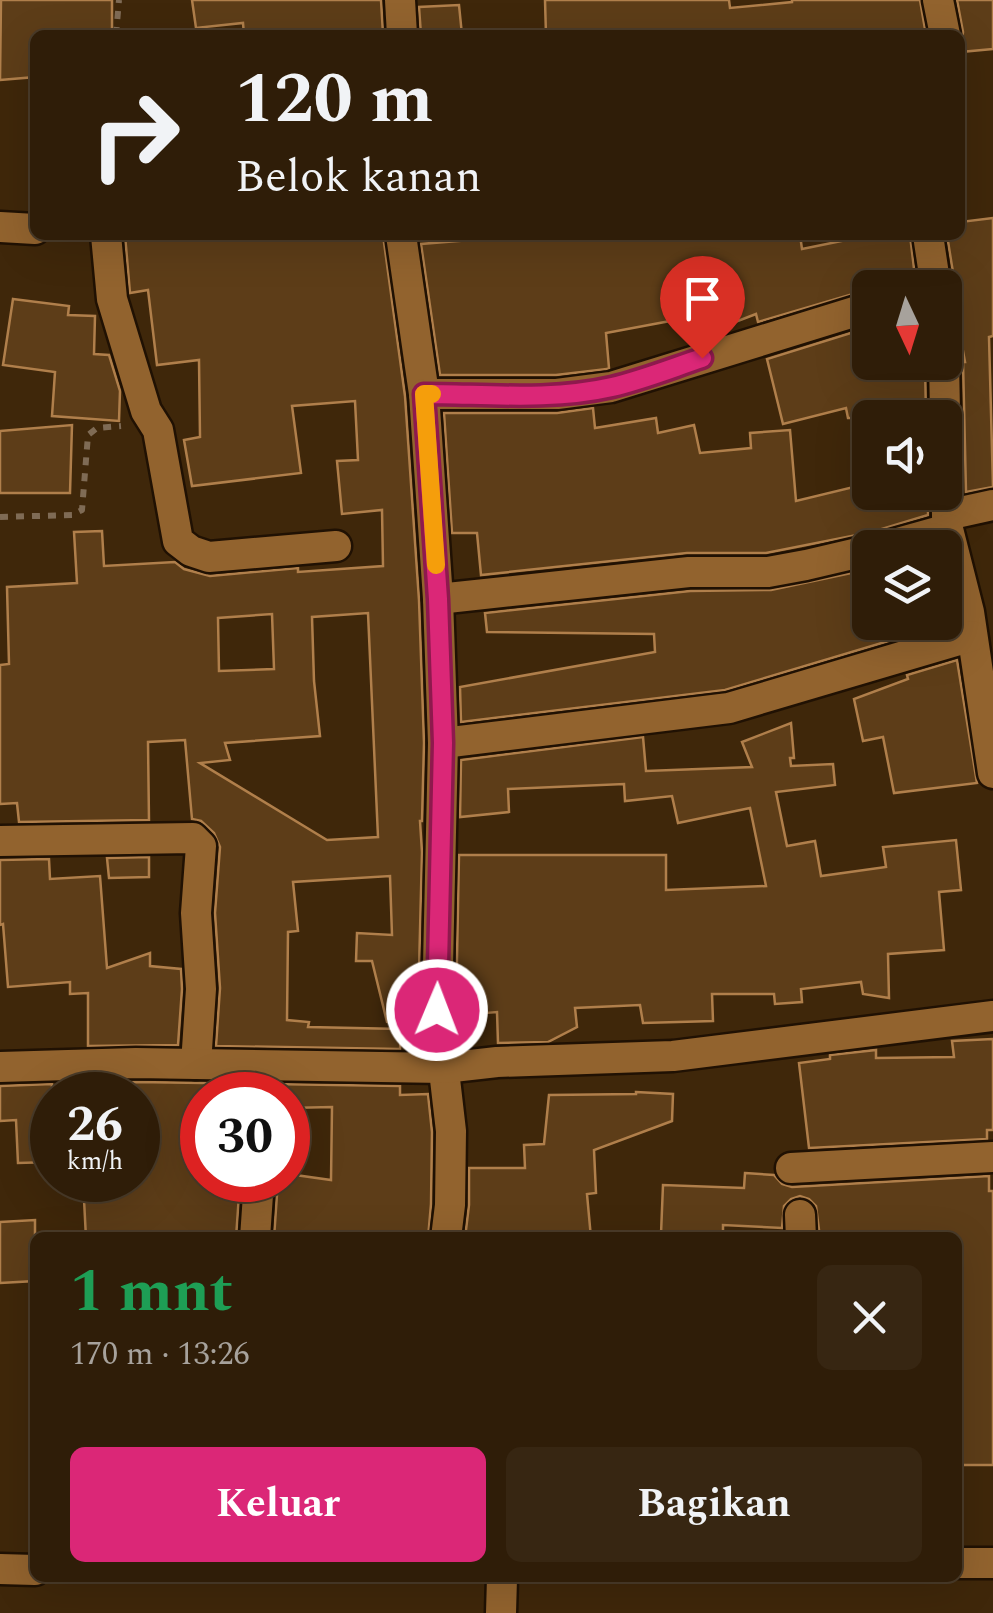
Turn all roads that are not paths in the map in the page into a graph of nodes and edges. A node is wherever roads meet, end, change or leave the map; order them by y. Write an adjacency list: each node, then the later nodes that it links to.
1 (400, 0): 3 (street)
2 (938, 0): 4 (street)
3 (402, 30)
4 (943, 30)
5 (0, 227): 6 (street)
6 (30, 229)
7 (106, 240): 17 (street)
8 (402, 240): 13 (street)
9 (929, 240): 10 (street)
10 (933, 270)
11 (852, 313): 13 (street)
12 (944, 380): 15 (street)
13 (424, 394): 19 (street)
14 (993, 505): 15 (street)
15 (948, 522): 16 (street); 20 (street)
16 (927, 530)
17 (336, 546)
18 (852, 554): 19 (street)
19 (438, 599): 21 (street)
20 (972, 636): 21 (street); 22 (street)
21 (443, 743): 28 (street)
22 (993, 773)
23 (0, 841): 25 (street)
24 (993, 1016): 28 (street)
25 (196, 1064): 26 (street); 27 (street)
26 (232, 1064): 28 (street); 29 (street)
27 (0, 1066)
28 (444, 1068): 34 (street)
29 (232, 1072)
30 (993, 1157): 31 (street)
31 (791, 1168)
32 (257, 1202): 33 (street)
33 (255, 1232)
34 (447, 1232)
35 (962, 1562): 36 (street)
36 (993, 1563)
37 (0, 1569): 38 (street)
38 (30, 1570)
39 (502, 1582): 40 (street)
40 (502, 1613)

